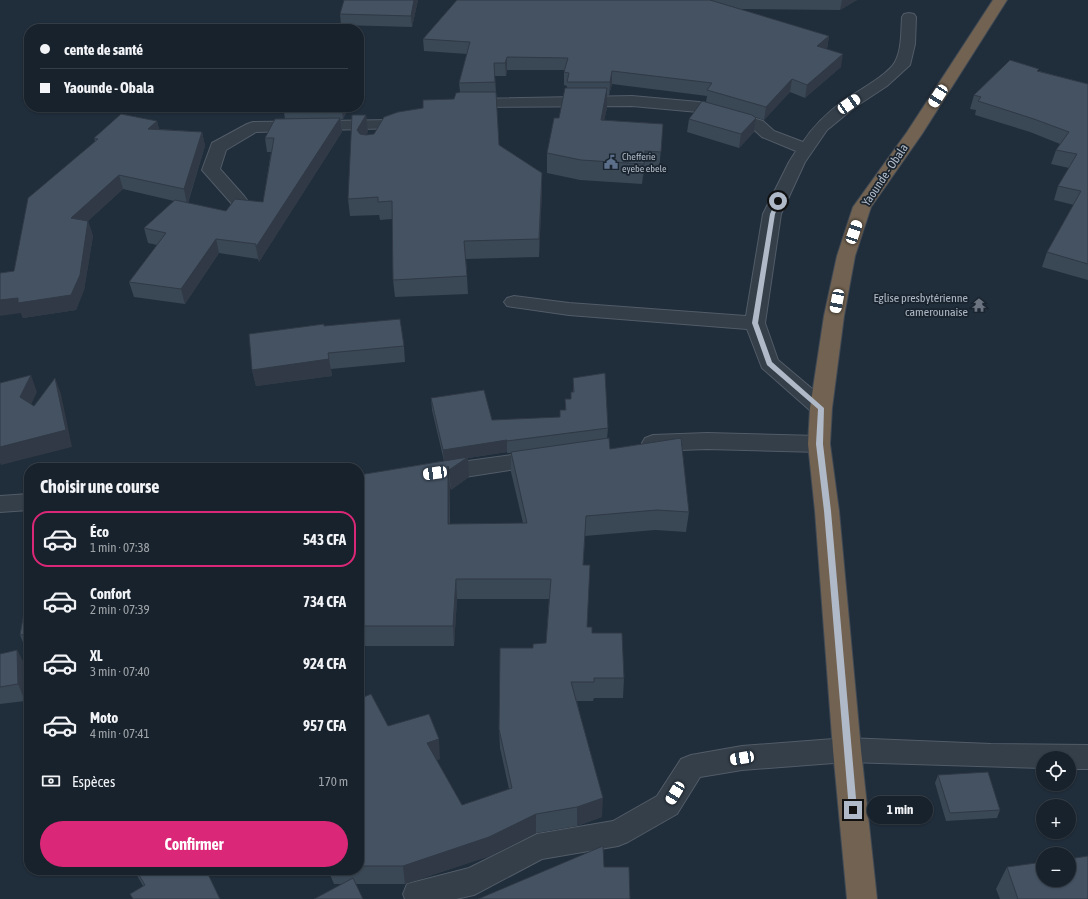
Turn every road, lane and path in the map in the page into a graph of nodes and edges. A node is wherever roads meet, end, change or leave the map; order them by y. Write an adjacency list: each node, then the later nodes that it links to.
1 (1000, 0): 11 (highway, Yaounde - Obala)
2 (909, 18): 7 (street)
3 (454, 103): 7 (street)
4 (403, 113): 5 (street)
5 (392, 125): 6 (street); 8 (street)
6 (372, 140)
7 (806, 148): 10 (street)
8 (238, 200)
9 (514, 302): 10 (street)
10 (755, 323): 11 (street)
11 (821, 408): 12 (highway, Yaounde - Obala)
12 (819, 444): 13 (street); 18 (highway, Yaounde - Obala)
13 (634, 446)
14 (563, 456): 15 (street)
15 (420, 475)
16 (24, 502): 17 (street)
17 (0, 504)
18 (847, 750): 19 (street); 20 (street); 21 (highway, Yaounde - Obala)
19 (1088, 757)
20 (418, 894)
21 (862, 899)

